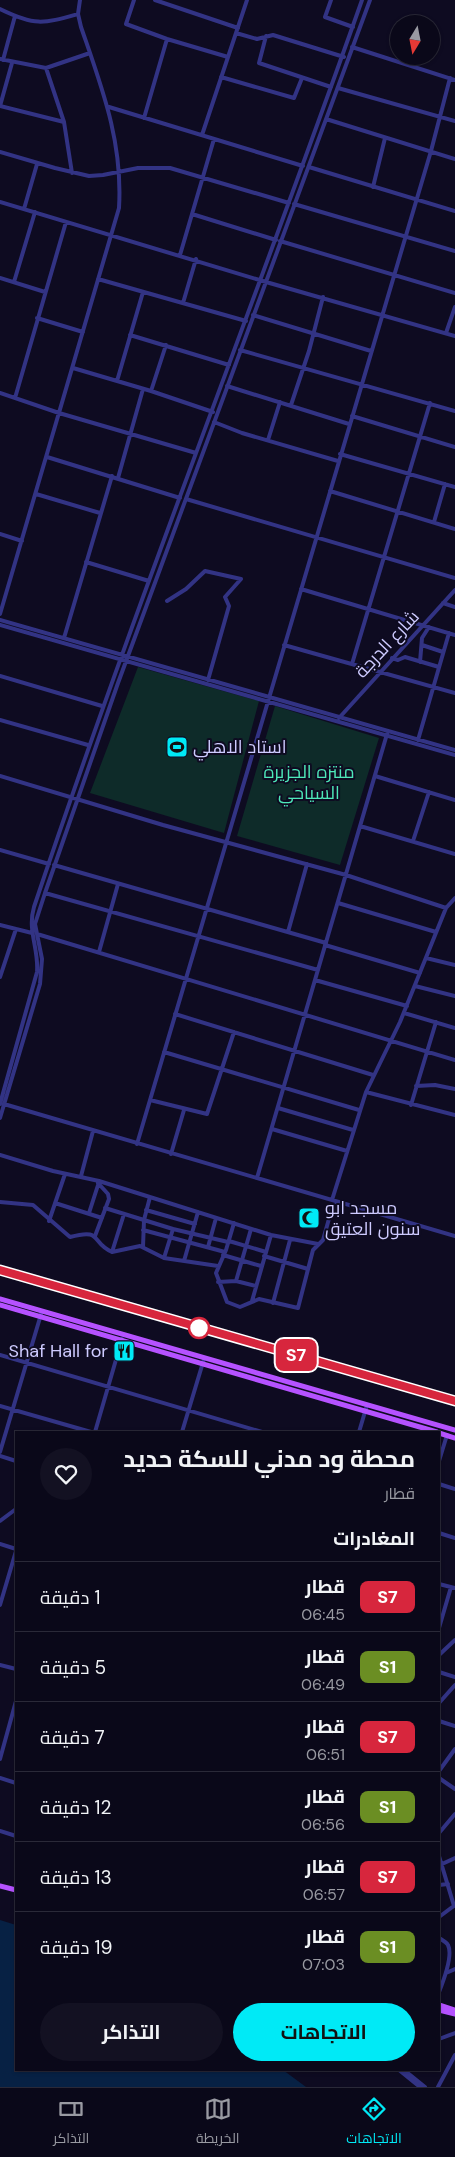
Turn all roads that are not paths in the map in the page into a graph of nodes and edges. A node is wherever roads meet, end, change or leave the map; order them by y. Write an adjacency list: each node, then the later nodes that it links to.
1 (80, 0): 11 (street)
2 (134, 0): 17 (street)
3 (155, 0): 9 (street)
4 (173, 0): 9 (street)
5 (247, 0): 14 (street)
6 (331, 0): 13 (street)
7 (362, 0): 13 (street)
8 (370, 0): 18 (street)
9 (172, 5): 14 (street)
10 (0, 9): 12 (street)
11 (78, 14): 12 (street); 19 (street)
12 (15, 16): 23 (street)
13 (353, 27): 20 (street)
14 (238, 28): 15 (street)
15 (236, 33): 16 (street); 21 (street)
16 (266, 36): 20 (street); 27 (street)
17 (167, 39): 21 (street); 34 (street)
18 (352, 47): 22 (street); 28 (street)
19 (90, 53): 25 (street); 32 (street)
20 (342, 56): 22 (street); 29 (street)
21 (228, 57): 26 (street)
22 (348, 58): 30 (street)
23 (1, 59): 24 (street)
24 (12, 63): 25 (street); 31 (street)
25 (46, 68): 37 (street)
26 (221, 77): 27 (street); 38 (street)
27 (302, 78): 29 (street)
28 (452, 79): 33 (street)
29 (331, 87): 45 (street)
30 (338, 88): 33 (street); 35 (street)
31 (0, 106): 37 (street)
32 (109, 108): 34 (street); 47 (street)
33 (440, 116): 36 (street); 42 (street)
34 (144, 118): 38 (street)
35 (326, 119): 39 (street); 46 (street)
36 (455, 120)
37 (64, 122): 48 (street)
38 (202, 136): 40 (street)
39 (385, 138): 42 (street); 50 (street)
40 (214, 139): 45 (street); 49 (street)
41 (0, 152): 44 (street)
42 (431, 152): 43 (street); 51 (street)
43 (455, 158)
44 (37, 164): 48 (street); 54 (street)
45 (303, 166): 53 (street)
46 (309, 167): 50 (street); 53 (street)
47 (119, 172): 48 (street); 49 (street); 59 (street)
48 (72, 173)
49 (202, 177): 53 (street); 57 (street)
50 (374, 188): 51 (street)
51 (415, 200): 55 (street); 60 (street)
52 (0, 203): 54 (street)
53 (292, 204): 60 (street); 61 (street)
54 (24, 209): 56 (street)
55 (455, 211)
56 (35, 212): 58 (street); 69 (street)
57 (192, 214): 61 (street); 63 (street)
58 (66, 222): 59 (street); 70 (street)
59 (113, 235): 63 (street); 67 (street)
60 (405, 237): 62 (street); 65 (street)
61 (278, 241): 65 (street); 68 (street)
62 (455, 251)
63 (180, 255): 64 (street)
64 (196, 259): 68 (street); 74 (street)
65 (394, 275): 72 (street); 76 (street)
66 (0, 278): 69 (street)
67 (98, 279): 71 (street); 80 (street)
68 (263, 281): 73 (street); 77 (street); 79 (street)
69 (14, 282): 70 (street)
70 (45, 292): 78 (street)
71 (143, 292): 74 (street); 83 (street)
72 (455, 293)
73 (323, 297): 76 (street); 81 (street)
74 (183, 303): 79 (street)
75 (455, 307): 82 (street)
76 (382, 314): 82 (street); 87 (street)
77 (253, 315): 81 (street); 86 (street)
78 (37, 318): 80 (street); 97 (street)
79 (246, 321): 88 (street)
80 (83, 332): 90 (street)
81 (314, 332): 87 (street); 89 (street)
82 (446, 333): 84 (street)
83 (130, 335): 85 (street); 91 (street)
84 (455, 336)
85 (166, 345): 88 (street); 95 (street)
86 (240, 350): 89 (street); 93 (street)
87 (371, 351): 92 (street)
88 (230, 365): 102 (street)
89 (304, 367): 92 (street); 100 (street)
90 (73, 368): 91 (street); 103 (street)
91 (117, 381): 94 (street)
92 (362, 383): 99 (street); 105 (street)
93 (227, 386): 98 (street); 104 (street)
94 (143, 389): 95 (street); 108 (street)
95 (151, 391): 102 (street)
96 (0, 393): 97 (street)
97 (15, 398): 103 (street)
98 (280, 402): 100 (street); 110 (street)
99 (430, 404): 101 (street); 109 (street)
100 (291, 405): 107 (street)
101 (455, 411)
102 (212, 412): 104 (street); 112 (street)
103 (60, 413): 108 (street); 114 (street)
104 (217, 414): 106 (street)
105 (352, 416): 107 (street); 109 (street)
106 (214, 422): 110 (street); 124 (street)
107 (349, 424): 113 (street)
108 (130, 433): 112 (street); 118 (street)
109 (419, 436): 111 (street); 116 (street)
110 (268, 440): 115 (street)
111 (455, 447)
112 (196, 453): 123 (street)
113 (340, 454): 115 (street); 116 (street)
114 (47, 457): 117 (street); 122 (street)
115 (338, 460): 121 (street)
116 (407, 473): 119 (street); 125 (street)
117 (112, 476): 118 (street); 126 (street)
118 (118, 478): 123 (street)
119 (445, 484): 120 (street); 127 (street)
120 (455, 487)
121 (330, 491): 125 (street); 130 (street)
122 (36, 494): 126 (street); 131 (street)
123 (180, 498): 135 (street)
124 (186, 499): 130 (street); 154 (street)
125 (397, 511): 127 (street); 132 (street)
126 (100, 513): 133 (street)
127 (434, 522): 128 (street)
128 (455, 529)
129 (0, 534): 131 (street)
130 (317, 537): 132 (street); 136 (street)
131 (22, 541): 142 (street)
132 (384, 556): 134 (street); 141 (street)
133 (86, 562): 135 (street); 149 (street)
134 (455, 578)
135 (149, 581): 153 (street)
136 (301, 589): 141 (street); 150 (street)
137 (455, 590): 139 (street, شارع الدرجة)
138 (167, 602): 161 (street)
139 (443, 603): 140 (street); 144 (street, شارع الدرجة)
140 (455, 607)
141 (369, 608): 144 (street); 157 (street)
142 (0, 614)
143 (0, 620): 149 (street)
144 (423, 624): 146 (street); 155 (street, شارع الدرجة)
145 (0, 625): 153 (street)
146 (429, 627): 147 (street); 151 (street)
147 (449, 633): 148 (street); 152 (street)
148 (455, 635)
149 (64, 638): 153 (street)
150 (284, 645): 157 (street); 164 (street)
151 (422, 645): 152 (street); 156 (street)
152 (443, 652): 158 (street)
153 (121, 657): 154 (street); 165 (street)
154 (127, 658): 161 (street); 164 (street); 177 (street)
155 (392, 658): 156 (street); 159 (street, شارع الدرجة)
156 (420, 662): 158 (street)
157 (352, 664): 159 (street)
158 (439, 668): 162 (street)
159 (379, 672): 162 (street); 166 (street, شارع الدرجة)
160 (0, 676): 165 (street)
161 (208, 680): 164 (street)
162 (434, 687): 163 (street); 169 (street)
163 (455, 693)
164 (268, 699): 166 (street); 181 (street)
165 (102, 706): 170 (street)
166 (339, 719): 168 (street)
167 (0, 720): 170 (street)
168 (387, 733): 169 (street); 172 (street); 174 (street)
169 (418, 740): 171 (street)
170 (88, 745): 176 (street)
171 (455, 750)
172 (455, 754)
173 (0, 776): 176 (street)
174 (375, 776): 175 (street); 179 (street)
175 (430, 792): 178 (street); 180 (street)
176 (71, 798): 177 (street); 184 (street)
177 (76, 800): 181 (street); 186 (street)
178 (455, 800)
179 (360, 826): 180 (street); 187 (street)
180 (413, 841): 183 (street)
181 (226, 842): 185 (street); 192 (street)
182 (0, 850): 184 (street)
183 (455, 854)
184 (49, 864): 199 (street)
185 (307, 864): 187 (street); 197 (street)
186 (54, 865): 188 (street); 189 (street)
187 (346, 875): 191 (street); 193 (street)
188 (118, 884): 192 (street); 194 (street)
189 (45, 893): 194 (street); 199 (street)
190 (455, 899): 193 (street)
191 (338, 903): 198 (street); 201 (street)
192 (206, 908): 197 (street); 200 (street)
193 (446, 908): 198 (street)
194 (110, 911): 200 (street); 202 (street)
195 (0, 925): 196 (street)
196 (16, 929): 199 (street); 207 (street)
197 (288, 932): 201 (street)
198 (436, 932): 203 (street)
199 (34, 934): 202 (street); 231 (street)
200 (198, 936): 205 (street); 208 (street)
201 (326, 944): 205 (street); 206 (street)
202 (99, 952): 208 (street)
203 (426, 958): 204 (street); 206 (street)
204 (455, 965)
205 (318, 970): 209 (street)
206 (420, 973): 210 (street)
207 (0, 977)
208 (185, 978): 214 (street); 215 (street)
209 (315, 980): 212 (street); 215 (street)
210 (415, 986): 211 (street); 212 (street)
211 (455, 996)
212 (407, 1006): 213 (street)
213 (404, 1013): 216 (street); 219 (street)
214 (175, 1014): 218 (street); 222 (street)
215 (305, 1014): 219 (street); 220 (street)
216 (436, 1022): 217 (street); 221 (street)
217 (455, 1028)
218 (234, 1032): 220 (street); 224 (street)
219 (391, 1040): 221 (street); 225 (street)
220 (294, 1050): 225 (street); 227 (street)
221 (427, 1051): 223 (street); 226 (street)
222 (164, 1052): 224 (street); 230 (street)
223 (455, 1060)
224 (222, 1070): 227 (street); 234 (street)
225 (373, 1075): 229 (street)
226 (416, 1086): 228 (street); 232 (street)
227 (284, 1087): 233 (street); 235 (street)
228 (455, 1089)
229 (366, 1092): 232 (street); 235 (street)
230 (150, 1100): 234 (street); 241 (street)
231 (1, 1104): 237 (street); 240 (street)
232 (411, 1105): 236 (street)
233 (278, 1108): 238 (street); 239 (street)
234 (184, 1110): 243 (street)
235 (359, 1110): 239 (street)
236 (455, 1115)
237 (0, 1118)
238 (272, 1129): 242 (street); 247 (street)
239 (353, 1130): 242 (street)
240 (93, 1131): 241 (street); 246 (street)
241 (137, 1144): 243 (street)
242 (346, 1151): 250 (street)
243 (171, 1154): 247 (street)
244 (0, 1155): 245 (street)
245 (64, 1174): 246 (street); 252 (street)
246 (81, 1176): 248 (street)
247 (257, 1178): 250 (street)
248 (99, 1182): 249 (street); 253 (street); 256 (street)
249 (150, 1197): 254 (street); 255 (street)
250 (333, 1201): 270 (street); 276 (street)
251 (0, 1202): 261 (street)
252 (55, 1203): 256 (street); 261 (street)
253 (105, 1208): 257 (street); 258 (street)
254 (146, 1210): 260 (street); 263 (street)
255 (198, 1212): 259 (street); 263 (street)
256 (90, 1213): 258 (street)
257 (124, 1214): 260 (street); 280 (street)
258 (102, 1218): 269 (street)
259 (216, 1218): 262 (street); 272 (street)
260 (144, 1220): 264 (street); 266 (street)
261 (49, 1221): 269 (street)
262 (234, 1223): 265 (street); 275 (street)
263 (195, 1224): 267 (street)
264 (172, 1228): 267 (street); 271 (street)
265 (251, 1229): 268 (street); 277 (street)
266 (143, 1230): 271 (street); 278 (street)
267 (192, 1233): 272 (street); 274 (street)
268 (271, 1235): 273 (street); 282 (street)
269 (95, 1236): 280 (street)
270 (455, 1236)
271 (170, 1237): 274 (street); 283 (street)
272 (211, 1238): 275 (street); 279 (street)
273 (290, 1240): 276 (street); 286 (street)
274 (190, 1242): 279 (street); 284 (street)
275 (229, 1242): 277 (street); 281 (street)
276 (318, 1244): 289 (street)
277 (246, 1246): 282 (street); 285 (street)
278 (143, 1247): 280 (street); 283 (street)
279 (208, 1247): 281 (street)
280 (112, 1252)
281 (224, 1254): 285 (street); 287 (street)
282 (265, 1254): 286 (street); 288 (street)
283 (164, 1258): 284 (street)
284 (184, 1261): 287 (street)
285 (242, 1261): 288 (street); 291 (street)
286 (284, 1262): 289 (street); 295 (street)
287 (218, 1266): 290 (street)
288 (261, 1266): 292 (street)
289 (308, 1269): 295 (street)
290 (218, 1282): 291 (street); 294 (street)
291 (236, 1282): 292 (street)
292 (256, 1286): 294 (street)
293 (0, 1299): 297 (main road)
294 (252, 1301): 295 (street)
295 (273, 1303)
296 (0, 1305): 297 (main road)
297 (41, 1314): 298 (main road); 301 (street)
298 (123, 1338): 300 (main road); 302 (main road); 303 (street)
299 (0, 1356): 301 (street)
300 (204, 1359): 302 (street); 305 (main road)
301 (26, 1363): 303 (street); 306 (street)
302 (202, 1365): 307 (street); 308 (main road)
303 (109, 1387): 307 (street); 311 (street)
304 (0, 1406): 306 (street)
305 (367, 1406): 308 (street); 309 (main road)
306 (13, 1410): 310 (street); 319 (street)
307 (189, 1411): 312 (street); 313 (street)
308 (364, 1413): 314 (street); 315 (main road)
309 (455, 1430)
310 (87, 1431)
311 (95, 1431)
312 (182, 1431)
313 (259, 1431)
314 (359, 1431)
315 (431, 1431)
316 (440, 1434): 317 (main road)
317 (446, 1436): 318 (main road); 320 (street)
318 (455, 1438)
319 (0, 1454): 321 (street)
320 (440, 1457)
321 (15, 1461)
322 (440, 1484): 323 (street)
323 (455, 1489)
324 (15, 1510): 325 (street)
325 (0, 1521)
326 (440, 1533): 327 (street)
327 (455, 1538)
328 (0, 1544): 329 (street)
329 (15, 1550)
330 (15, 1554): 333 (street)
331 (440, 1584): 332 (street)
332 (453, 1588): 334 (street)
333 (0, 1606)
334 (440, 1625)
335 (455, 1640): 336 (street)
336 (440, 1654)
337 (0, 1664): 338 (street)
338 (15, 1669)
339 (440, 1672): 340 (street)
340 (455, 1677)
341 (455, 1685): 342 (street)
342 (440, 1702)
343 (15, 1705): 347 (street)
344 (440, 1721): 345 (street)
345 (455, 1726)
346 (455, 1749): 348 (street)
347 (0, 1759)
348 (440, 1769)
349 (0, 1778): 351 (street)
350 (440, 1779): 352 (street)
351 (15, 1783)
352 (455, 1789)
353 (455, 1814): 355 (street)
354 (0, 1831): 356 (street)
355 (440, 1832)
356 (15, 1836)
357 (455, 1858): 359 (street)
358 (440, 1859): 359 (street)
359 (442, 1864): 360 (street)
360 (448, 1884): 361 (street); 364 (street)
361 (440, 1885)
362 (0, 1886): 363 (main road)
363 (15, 1890)
364 (454, 1905): 365 (street)
365 (440, 1916)
366 (440, 1939): 368 (street)
367 (455, 1969): 368 (street)
368 (446, 1973): 369 (street)
369 (440, 1989)
370 (440, 2005): 372 (main road)
371 (440, 2010): 373 (main road)
372 (455, 2010)
373 (455, 2014)
374 (455, 2033): 375 (street)
375 (440, 2039)
376 (455, 2055): 381 (street)
377 (400, 2071): 379 (street)
378 (405, 2071): 380 (street)
379 (420, 2087)
380 (425, 2087)
381 (438, 2087)

